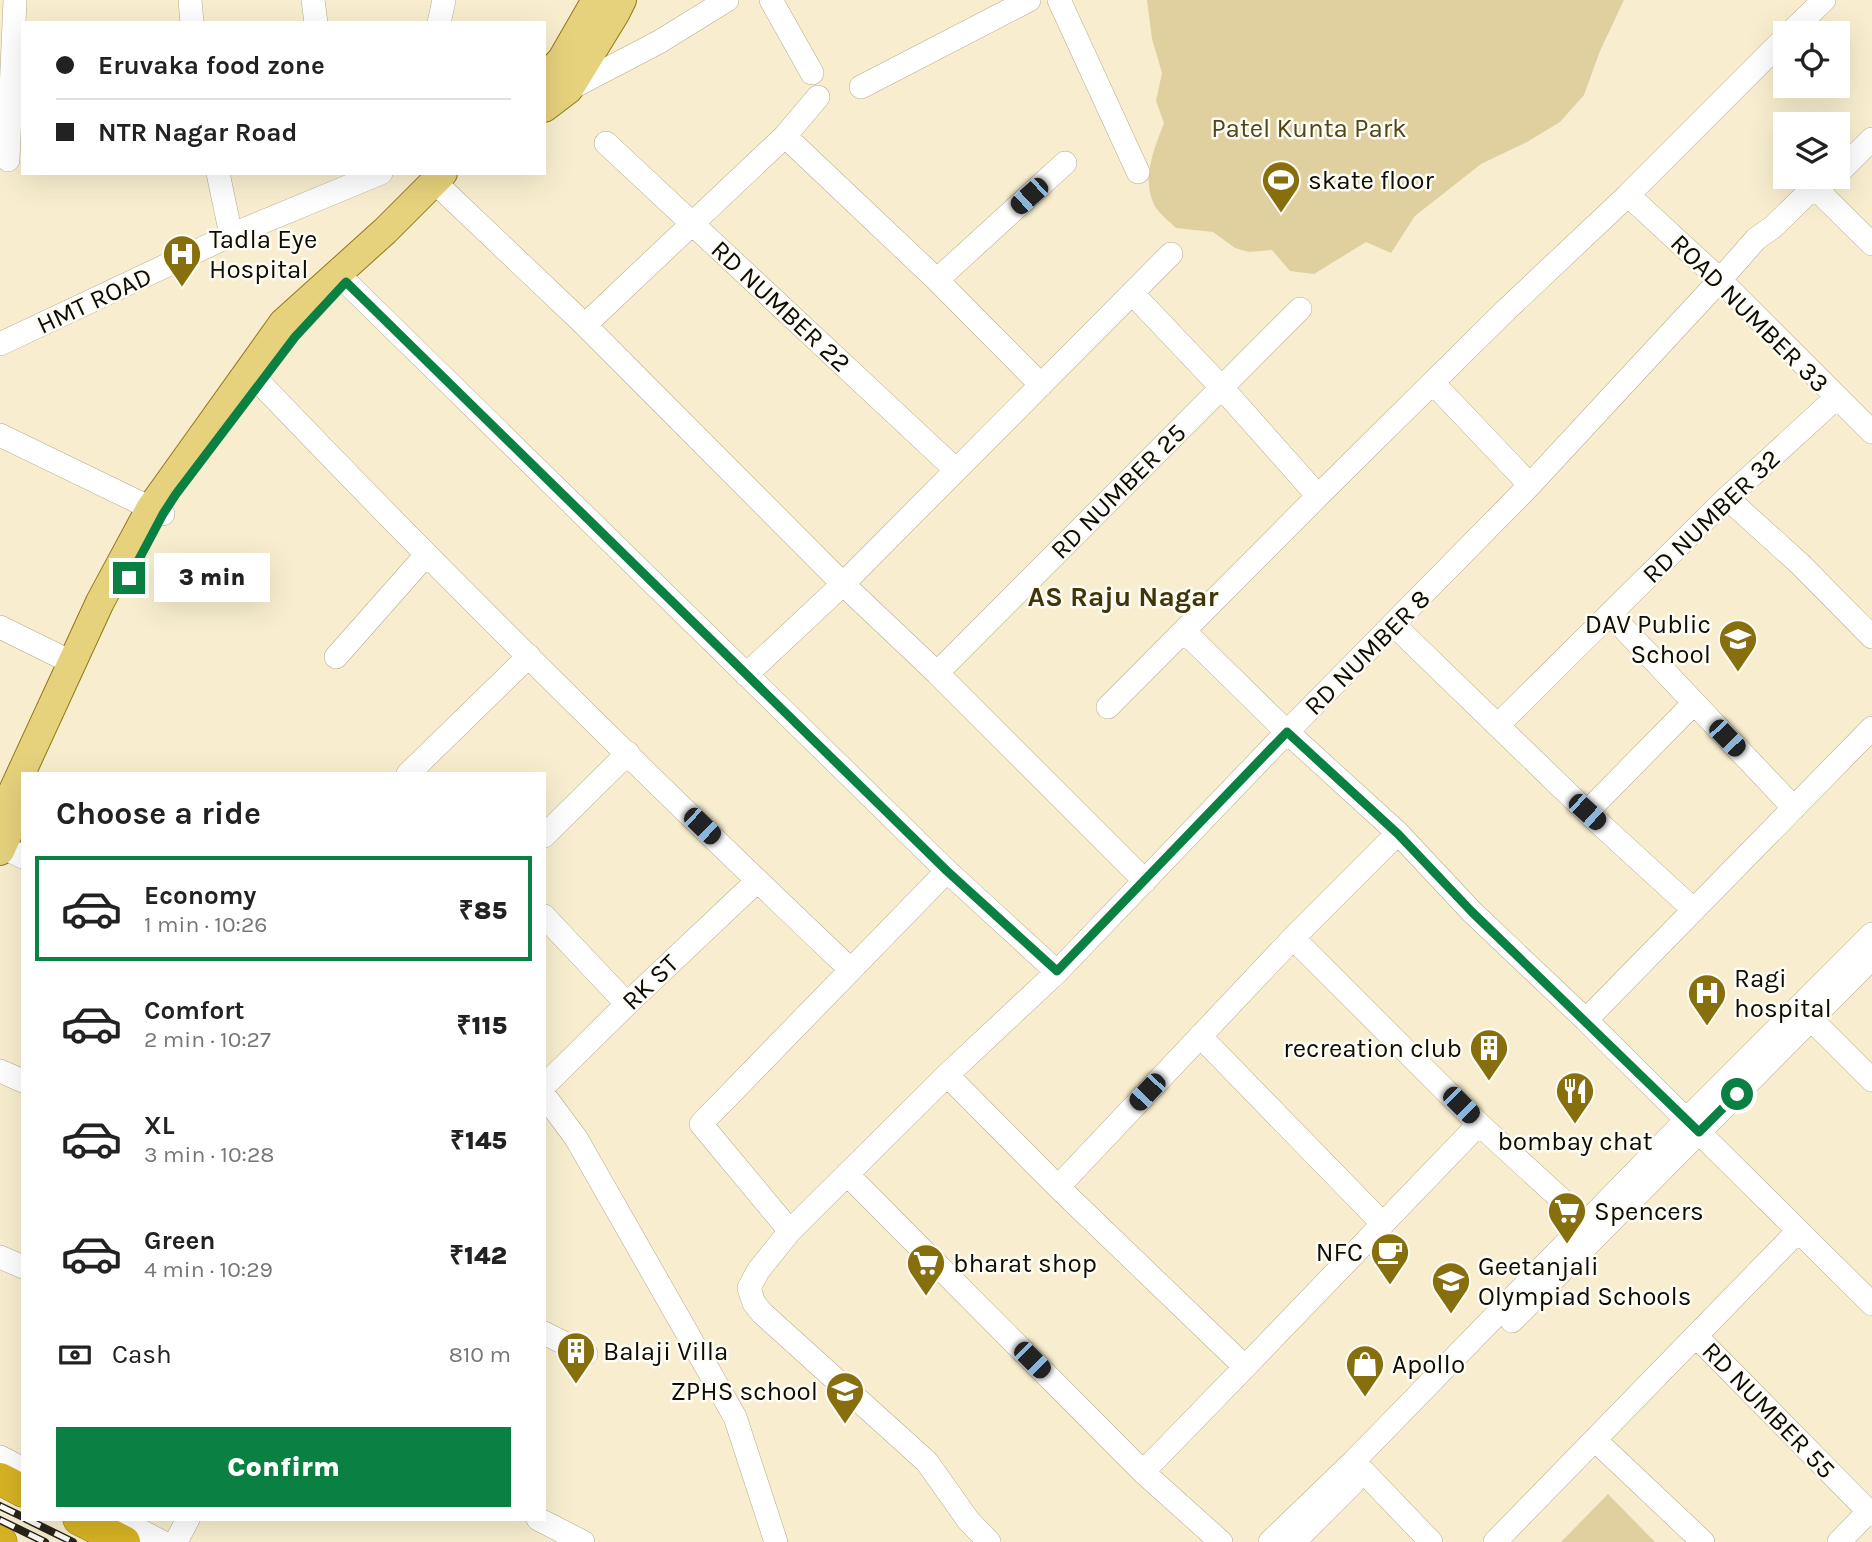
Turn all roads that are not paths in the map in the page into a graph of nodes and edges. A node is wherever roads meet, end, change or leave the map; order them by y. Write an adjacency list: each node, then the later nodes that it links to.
1 (15, 0): 18 (street)
2 (190, 0): 12 (street)
3 (313, 0): 13 (street)
4 (444, 0): 14 (street)
5 (596, 0): 19 (main road)
6 (622, 0): 19 (main road)
7 (727, 0): 19 (street)
8 (771, 0): 17 (street)
9 (1029, 0): 20 (street)
10 (1059, 0): 29 (street)
11 (1824, 0): 15 (street)
12 (192, 21)
13 (316, 21)
14 (439, 21)
15 (1802, 21)
16 (1773, 50): 35 (street)
17 (812, 72)
18 (6, 73): 26 (street)
19 (557, 84): 22 (main road)
20 (861, 88)
21 (818, 97): 23 (street)
22 (546, 104)
23 (785, 136): 36 (street); 40 (street)
24 (1872, 139): 27 (street)
25 (607, 143): 36 (street, RD NUMBER 22)
26 (10, 160)
27 (1850, 161)
28 (1065, 163): 40 (street)
29 (1138, 172)
30 (218, 175): 37 (street)
31 (371, 175): 37 (street, HMT ROAD)
32 (450, 179): 42 (main road); 45 (street); 58 (main road)
33 (1816, 189): 41 (street, RD NUMBER 8)
34 (1829, 189): 38 (street)
35 (1628, 195): 41 (street, ROAD NUMBER 33); 48 (street)
36 (693, 224): 45 (street); 54 (street, RD NUMBER 22)
37 (231, 235): 46 (street, HMT ROAD)
38 (1872, 244)
39 (1171, 254): 43 (street)
40 (937, 280): 49 (street)
41 (1720, 280): 51 (street, ROAD NUMBER 33); 55 (street, RD NUMBER 8)
42 (346, 282): 47 (main road); 70 (street)
43 (1132, 293): 49 (street); 50 (street)
44 (1300, 309): 50 (street, RD NUMBER 25)
45 (585, 325): 60 (street)
46 (0, 344)
47 (260, 383): 58 (main road); 59 (street)
48 (1433, 383): 55 (street); 56 (street)
49 (1041, 385): 54 (street)
50 (1221, 387): 56 (street); 69 (street, RD NUMBER 25)
51 (1836, 398): 52 (street, ROAD NUMBER 33); 57 (street, RD NUMBER 32)
52 (1872, 432)
53 (0, 435): 58 (street)
54 (956, 470): 60 (street)
55 (1530, 485): 62 (street, RD NUMBER 8)
56 (1318, 496): 64 (street)
57 (1727, 498): 61 (street, RD NUMBER 32); 65 (street)
58 (157, 511): 68 (main road); 78 (main road)
59 (426, 555): 66 (street); 67 (street)
60 (843, 584): 69 (street); 70 (street)
61 (1611, 615): 71 (street); 73 (street, RD NUMBER 32)
62 (1395, 625): 73 (street); 75 (street, RD NUMBER 8)
63 (0, 627): 68 (street)
64 (1185, 632): 72 (street); 75 (street)
65 (1872, 637)
66 (529, 656): 76 (street); 79 (street)
67 (336, 657)
68 (71, 662): 77 (main road)
69 (937, 673): 90 (street)
70 (746, 675): 88 (street)
71 (1694, 703): 82 (street); 83 (street)
72 (1108, 707)
73 (1498, 725): 83 (street)
74 (1872, 729): 82 (street)
75 (1287, 732): 86 (street); 90 (street, RD NUMBER 8)
76 (628, 753): 85 (street); 89 (street)
77 (21, 772)
78 (37, 772)
79 (410, 772)
80 (21, 773): 84 (main road)
81 (21, 808): 87 (main road)
82 (1794, 808): 91 (street)
83 (1587, 812): 91 (street)
84 (0, 819)
85 (546, 834)
86 (1398, 834): 94 (street); 100 (street)
87 (8, 852)
88 (947, 871): 96 (street); 97 (street)
89 (757, 881): 96 (street); 98 (street, RK ST)
90 (1146, 881): 97 (street, RD NUMBER 8)
91 (1694, 910): 100 (street)
92 (546, 918): 98 (street)
93 (1872, 934): 109 (street)
94 (1293, 938): 101 (street); 108 (street)
95 (1872, 958): 99 (street)
96 (851, 970): 114 (street)
97 (1057, 971): 103 (street, RD NUMBER 8)
98 (627, 1004): 106 (street, RK ST)
99 (1811, 1019): 105 (street); 109 (street)
100 (1586, 1020): 109 (street)
101 (1200, 1036): 111 (street); 113 (street)
102 (0, 1071): 104 (street)
103 (947, 1075): 110 (street, RD NUMBER 8); 111 (street)
104 (21, 1080)
105 (1872, 1080)
106 (546, 1084)
107 (546, 1098): 139 (street)
108 (1479, 1124): 112 (street); 113 (street)
109 (1693, 1126): 112 (street); 115 (street); 127 (street)
110 (847, 1174): 114 (street, RD NUMBER 8); 126 (street)
111 (1058, 1187): 122 (street)
112 (1587, 1223): 142 (street)
113 (1382, 1224): 122 (street)
114 (790, 1231): 140 (street, RD NUMBER 8)
115 (1798, 1231): 118 (street); 120 (street)
116 (0, 1257): 117 (street)
117 (21, 1266)
118 (1872, 1304)
119 (546, 1334): 121 (street)
120 (1696, 1336): 123 (street); 130 (street, RD NUMBER 55)
121 (586, 1354)
122 (1245, 1367): 126 (street)
123 (1595, 1440): 145 (street); 146 (street)
124 (0, 1457): 125 (street)
125 (21, 1468)
126 (1143, 1472): 141 (street)
127 (1364, 1472): 143 (street); 144 (street)
128 (0, 1479): 129 (highway)
129 (21, 1490)
130 (1870, 1513): 147 (street)
131 (83, 1521): 135 (highway)
132 (122, 1521): 136 (street)
133 (187, 1521): 137 (street)
134 (542, 1521): 138 (street)
135 (124, 1542)
136 (162, 1542)
137 (176, 1542)
138 (583, 1542)
139 (776, 1542)
140 (989, 1542)
141 (1221, 1542)
142 (1270, 1542)
143 (1294, 1542)
144 (1431, 1542)
145 (1495, 1542)
146 (1703, 1542)
147 (1839, 1542)

